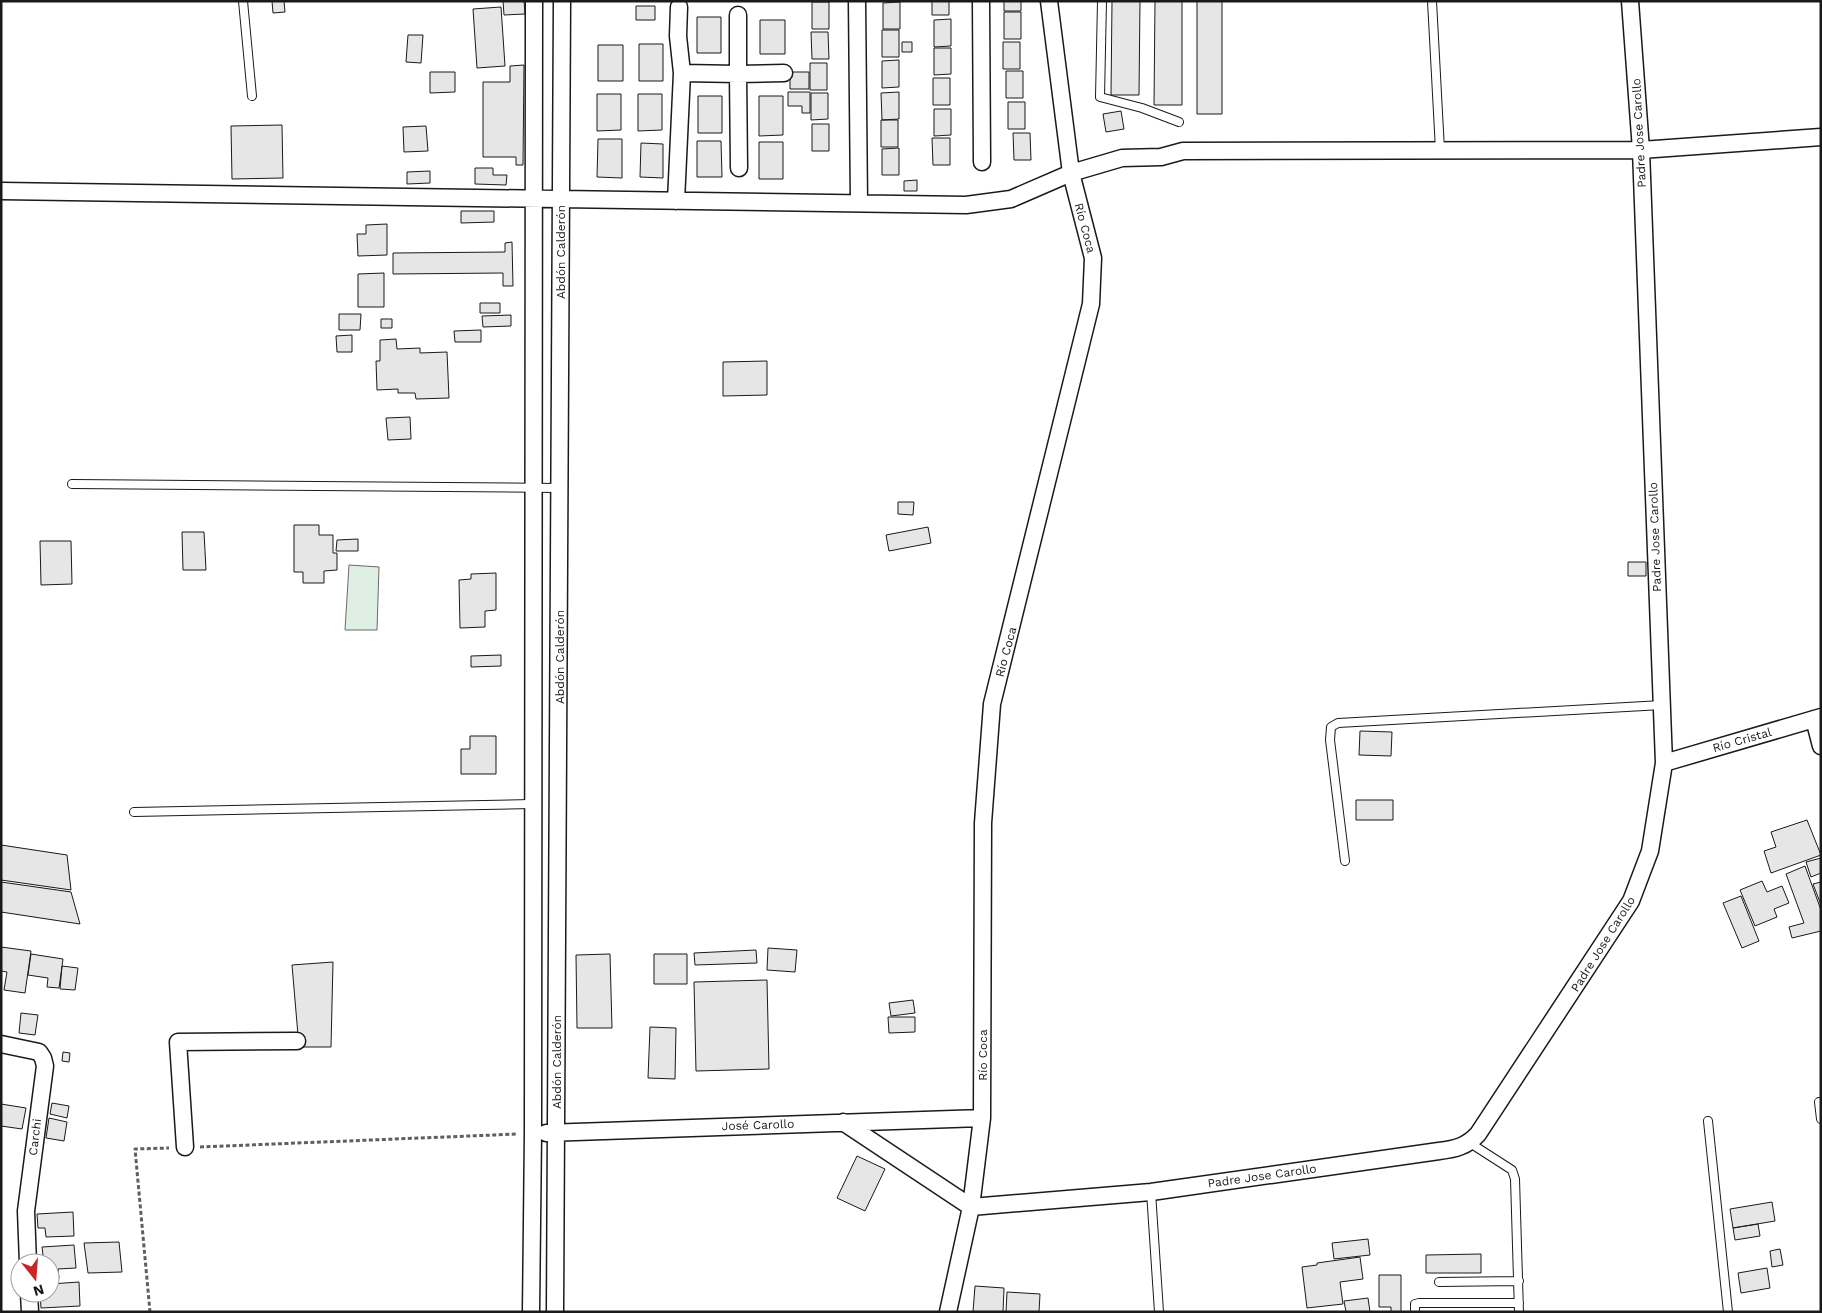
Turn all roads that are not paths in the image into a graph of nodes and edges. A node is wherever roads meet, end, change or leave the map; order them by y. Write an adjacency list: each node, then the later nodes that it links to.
1 (243, 1): 15 (lane)
2 (534, 1): 24 (street, Abdón Calderón)
3 (562, 1): 25 (street, Abdón Calderón)
4 (857, 1): 27 (street)
5 (981, 1): 20 (street)
6 (1049, 1): 22 (street, Río Coca)
7 (1102, 1): 16 (lane)
8 (1432, 1): 18 (lane)
9 (1630, 1): 19 (street, Padre Jose Carollo)
10 (680, 7): 12 (street)
11 (738, 15): 14 (street)
12 (682, 73): 14 (street); 26 (street)
13 (784, 73): 14 (street)
14 (738, 74): 21 (street)
15 (252, 96)
16 (1179, 122)
17 (1821, 136): 19 (street)
18 (1440, 150): 19 (street); 22 (street)
19 (1641, 150): 31 (street, Padre Jose Carollo)
20 (982, 162)
21 (739, 168)
22 (1071, 173): 27 (street); 41 (street, Río Coca)
23 (1, 191): 24 (street)
24 (535, 198): 25 (street); 29 (street, Abdón Calderón)
25 (562, 198): 26 (street); 30 (street, Abdón Calderón)
26 (676, 201): 27 (street)
27 (859, 203)
28 (72, 484): 29 (lane)
29 (534, 487): 30 (lane); 35 (street, Abdón Calderón)
30 (561, 488): 46 (street, Abdón Calderón)
31 (1662, 705): 34 (street, Padre Jose Carollo); 37 (lane)
32 (1817, 718): 33 (street); 34 (street, Río Cristal)
33 (1821, 746)
34 (1664, 763): 47 (street, Padre Jose Carollo)
35 (532, 804): 36 (lane); 45 (street, Abdón Calderón)
36 (134, 812)
37 (1345, 861)
38 (297, 1041): 48 (street)
39 (1, 1044): 51 (street, Carchi)
40 (1818, 1102): 42 (lane)
41 (982, 1118): 44 (street, José Carollo); 50 (street, Río Coca)
42 (1821, 1119)
43 (1708, 1121): 61 (lane)
44 (843, 1122): 46 (street, José Carollo); 50 (street)
45 (533, 1133): 46 (street, José Carollo); 55 (street, Abdón Calderón)
46 (557, 1133): 56 (street, Abdón Calderón)
47 (1470, 1143): 49 (street, Padre Jose Carollo); 52 (lane)
48 (185, 1147)
49 (1151, 1192): 50 (street, Padre Jose Carollo); 58 (lane)
50 (971, 1207): 57 (street, Río Coca)
51 (28, 1253)
52 (1519, 1281): 53 (lane); 54 (lane)
53 (1439, 1282)
54 (1519, 1303): 59 (lane); 60 (lane)
55 (531, 1312)
56 (555, 1312)
57 (948, 1312)
58 (1159, 1312)
59 (1415, 1312)
60 (1519, 1312)
61 (1728, 1312)

